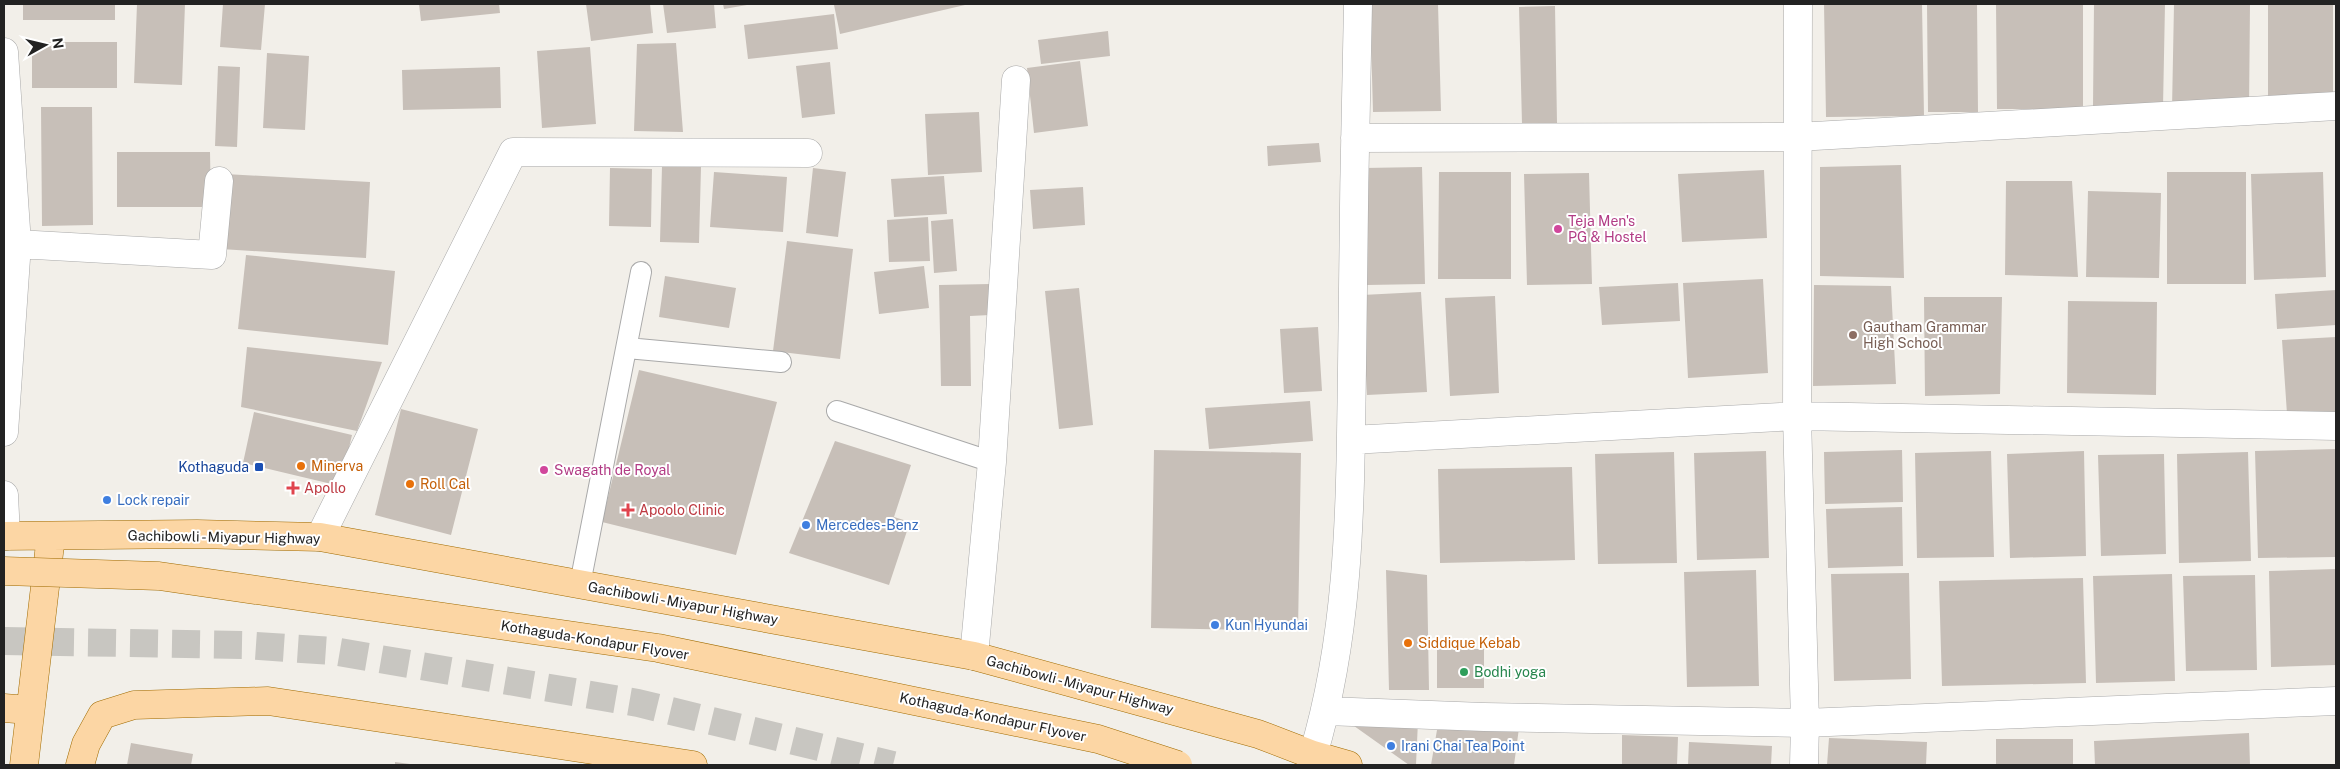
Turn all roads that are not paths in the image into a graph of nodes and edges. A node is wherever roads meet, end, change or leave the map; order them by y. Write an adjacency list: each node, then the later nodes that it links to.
1 (1358, 4): 7 (street)
2 (1798, 4): 6 (street)
3 (4, 52): 10 (street)
4 (1016, 80): 19 (street)
5 (2336, 106): 6 (street)
6 (1797, 137): 7 (street); 15 (street)
7 (1355, 138): 18 (street)
8 (808, 153): 23 (street)
9 (219, 181): 10 (street)
10 (17, 244): 17 (street)
11 (641, 272): 12 (lane)
12 (626, 348): 13 (lane); 25 (lane)
13 (781, 362)
14 (837, 411): 19 (lane)
15 (1797, 416): 16 (street); 18 (street); 30 (street)
16 (2336, 426)
17 (4, 432)
18 (1351, 440): 29 (street)
19 (992, 462): 26 (street)
20 (4, 495): 21 (street)
21 (5, 536): 22 (main road, Gachibowli - Miyapur Highway)
22 (51, 536): 23 (main road, Gachibowli - Miyapur Highway); 28 (main road)
23 (320, 537): 25 (main road, Gachibowli - Miyapur Highway)
24 (4, 572): 35 (main road, Kothaguda-Kondapur Flyover, bridge)
25 (580, 584): 26 (main road, Gachibowli - Miyapur Highway)
26 (974, 656): 31 (main road, Gachibowli - Miyapur Highway)
27 (2336, 701): 30 (street)
28 (16, 709): 32 (main road)
29 (1326, 711): 30 (street); 31 (street)
30 (1805, 723): 37 (street)
31 (1313, 755): 36 (main road, Gachibowli - Miyapur Highway)
32 (24, 765)
33 (80, 765): 34 (main road)
34 (693, 765)
35 (1178, 765)
36 (1348, 765)
37 (1804, 765)

